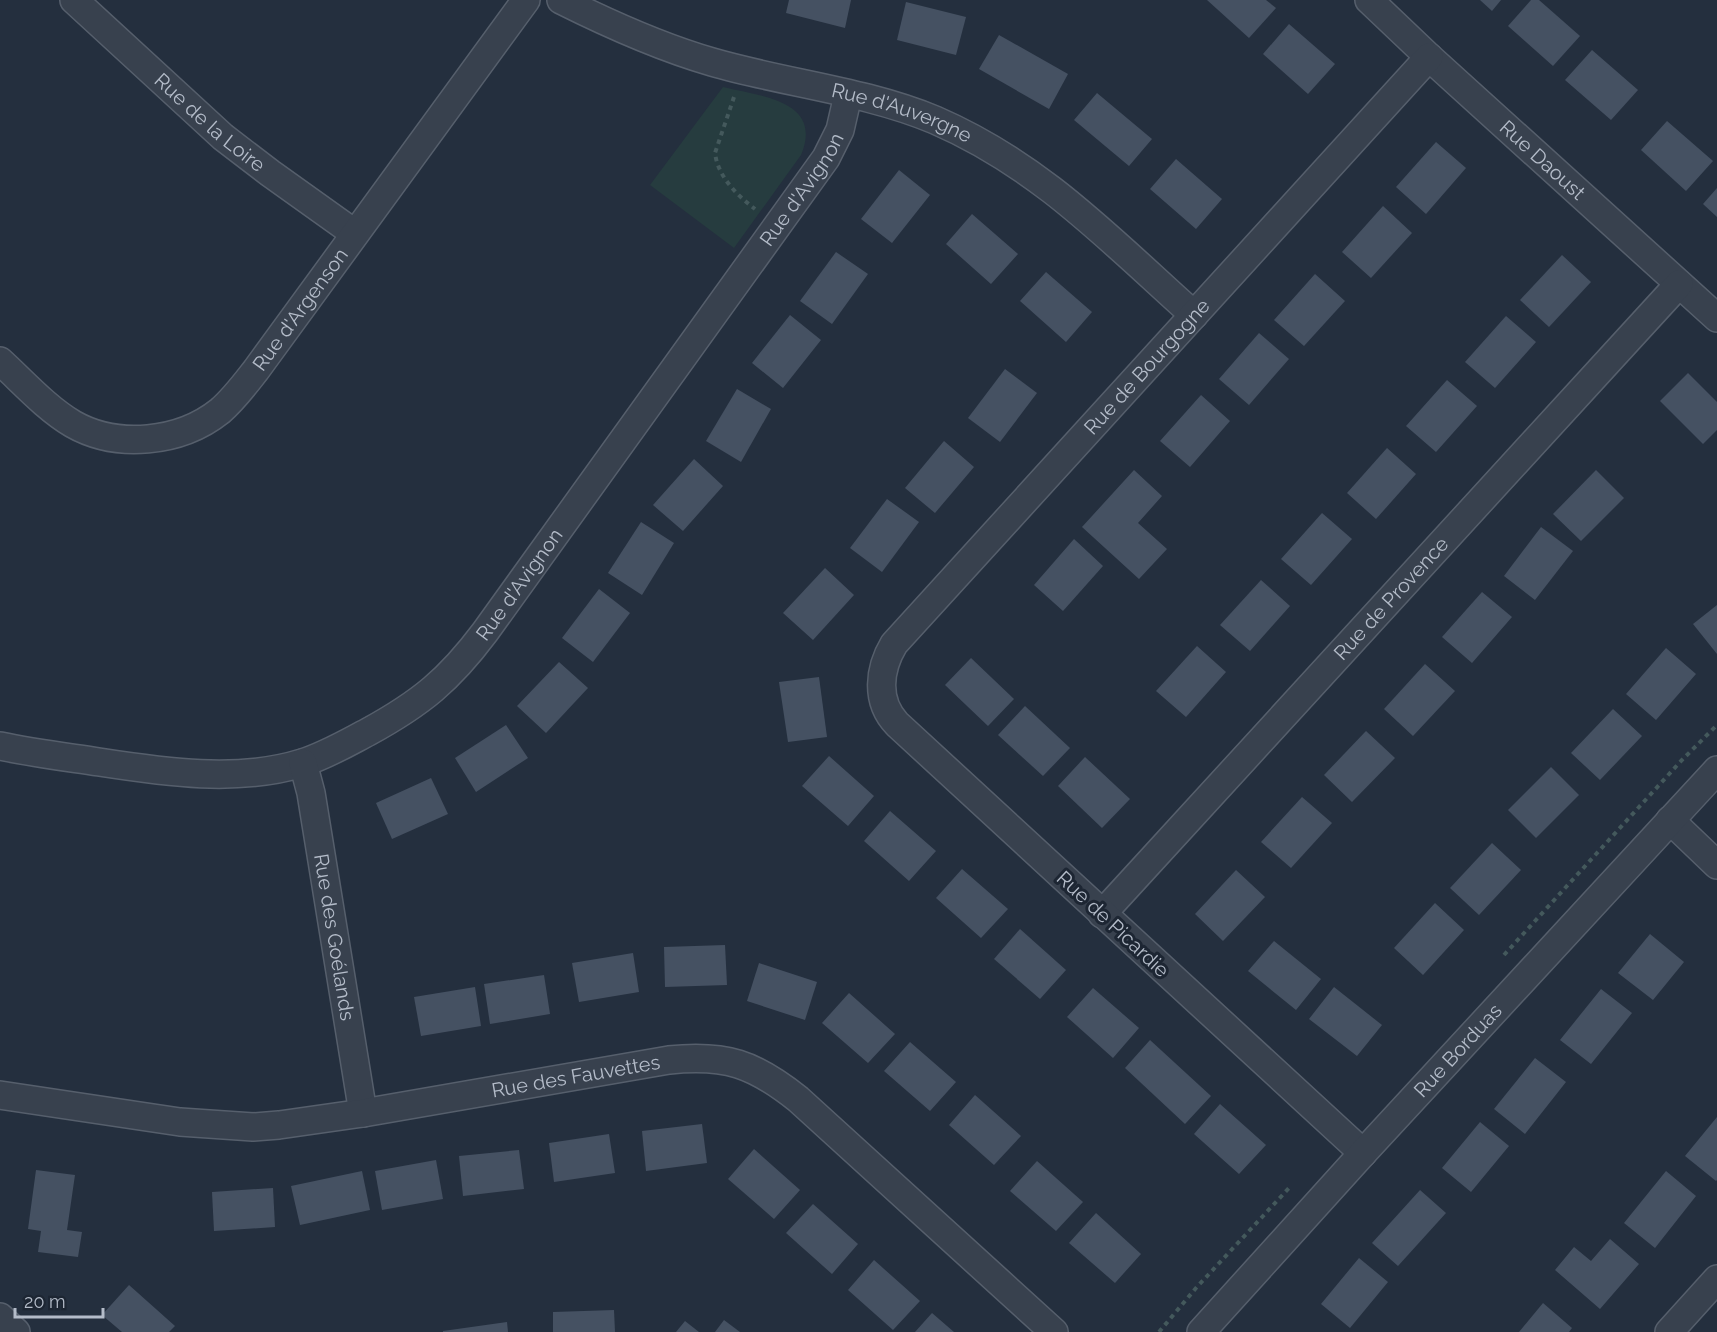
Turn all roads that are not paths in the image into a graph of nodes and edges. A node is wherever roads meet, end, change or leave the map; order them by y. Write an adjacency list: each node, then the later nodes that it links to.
1 (74, 0): 7 (street, Rue de la Loire)
2 (526, 0): 7 (street, Rue d'Argenson)
3 (561, 0): 6 (street, Rue d'Auvergne)
4 (1369, 0): 5 (street, Rue Daoust)
5 (1429, 57): 8 (street, Rue Daoust); 9 (street, Rue de Bourgogne)
6 (848, 95): 9 (street, Rue d'Auvergne); 14 (street, Rue d'Avignon)
7 (354, 233): 11 (street, Rue d'Argenson)
8 (1680, 284): 10 (street, Rue Daoust); 18 (street, Rue de Provence)
9 (1194, 315): 12 (street, Rue de Bourgogne)
10 (1717, 318)
11 (0, 361)
12 (881, 684): 18 (street, Rue de Picardie)
13 (0, 746): 14 (street, Rue d'Avignon)
14 (303, 763): 20 (street, Rue des Goélands)
15 (1717, 770): 16 (street, Rue Borduas)
16 (1670, 820): 17 (street); 21 (street, Rue Borduas)
17 (1717, 865)
18 (1102, 914): 21 (street, Rue de Picardie)
19 (0, 1095): 20 (street, Rue des Fauvettes)
20 (363, 1113): 25 (street, Rue des Fauvettes)
21 (1363, 1153): 26 (street, Rue Borduas)
22 (1717, 1279): 27 (street)
23 (0, 1317): 24 (street)
24 (16, 1332)
25 (1054, 1332)
26 (1201, 1332)
27 (1669, 1332)

